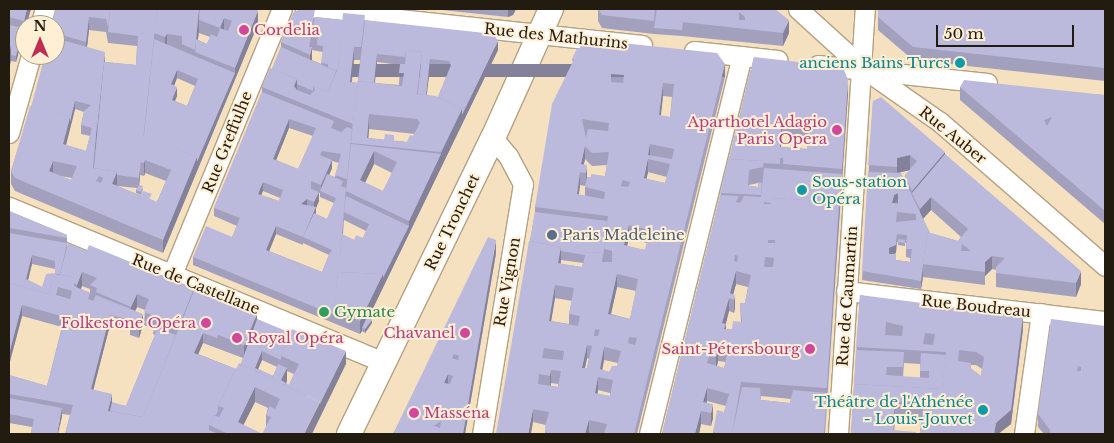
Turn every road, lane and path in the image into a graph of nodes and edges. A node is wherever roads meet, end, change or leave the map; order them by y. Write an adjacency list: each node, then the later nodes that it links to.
1 (282, 9): 17 (street, Rue Greffulhe)
2 (305, 9): 6 (street, Rue des Mathurins)
3 (551, 9): 6 (main road, Rue Tronchet)
4 (798, 9): 11 (street, Rue Auber)
5 (865, 9): 11 (street, Rue de Caumartin)
6 (540, 34): 7 (street, Rue des Mathurins); 14 (main road, Rue Tronchet)
7 (660, 47)
8 (680, 49): 9 (street)
9 (742, 56): 11 (street); 24 (street)
10 (28, 65): 13 (street)
11 (864, 69): 12 (street); 16 (street, Rue Auber); 18 (street, Rue de Caumartin)
12 (1010, 85)
13 (9, 133)
14 (493, 138): 21 (main road, Rue Tronchet); 23 (street, Rue Vignon)
15 (9, 207): 17 (street, Rue de Castellane)
16 (1105, 266)
17 (172, 274): 21 (street, Rue de Castellane)
18 (846, 292): 19 (street, Rue Boudreau); 25 (street, Rue de Caumartin)
19 (1041, 313): 20 (street, Rue Boudreau); 26 (street)
20 (1105, 320)
21 (383, 362): 22 (main road, Rue Tronchet)
22 (349, 434)
23 (482, 434)
24 (649, 434)
25 (838, 434)
26 (1024, 434)

